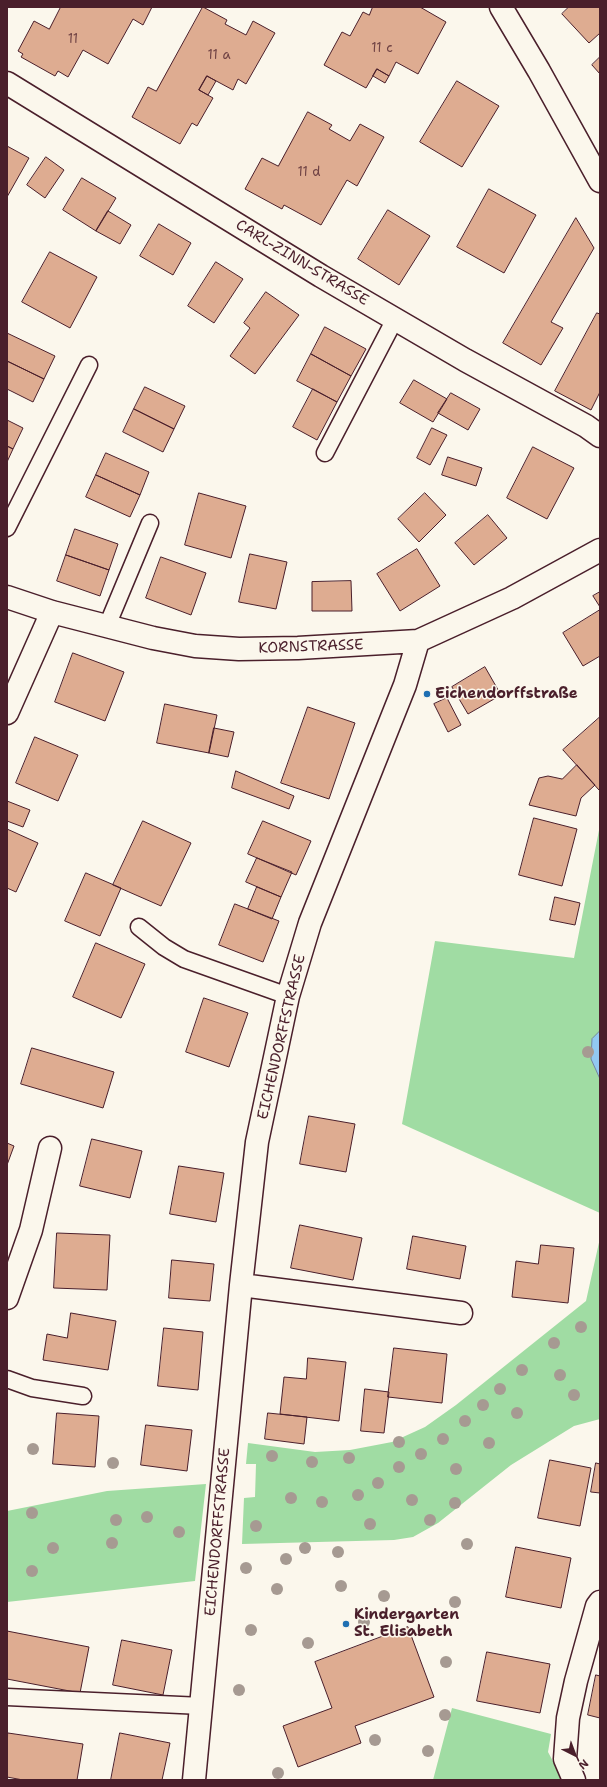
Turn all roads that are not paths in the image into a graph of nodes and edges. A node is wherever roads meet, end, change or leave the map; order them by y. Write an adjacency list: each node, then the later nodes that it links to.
1 (501, 7): 3 (street)
2 (7, 83): 4 (street, CARL-ZINN-STRASSE)
3 (600, 180)
4 (395, 319): 6 (street, CARL-ZINN-STRASSE); 7 (lane)
5 (89, 365): 9 (lane)
6 (600, 436)
7 (325, 453)
8 (150, 523): 13 (lane)
9 (7, 528)
10 (600, 550): 14 (street, KORNSTRASSE)
11 (7, 597): 12 (street, KORNSTRASSE)
12 (52, 612): 13 (street, KORNSTRASSE); 15 (street)
13 (106, 626): 14 (street, KORNSTRASSE)
14 (418, 642): 17 (street, EICHENDORFFSTRASSE)
15 (7, 714)
16 (139, 927): 17 (lane)
17 (288, 996): 19 (street, EICHENDORFFSTRASSE)
18 (50, 1148): 20 (street)
19 (241, 1285): 21 (street); 26 (street, EICHENDORFFSTRASSE)
20 (7, 1298)
21 (462, 1313)
22 (7, 1380): 23 (lane)
23 (83, 1396)
24 (600, 1602): 28 (street)
25 (7, 1697): 26 (lane)
26 (202, 1706): 27 (street, EICHENDORFFSTRASSE)
27 (194, 1780)
28 (574, 1780)

